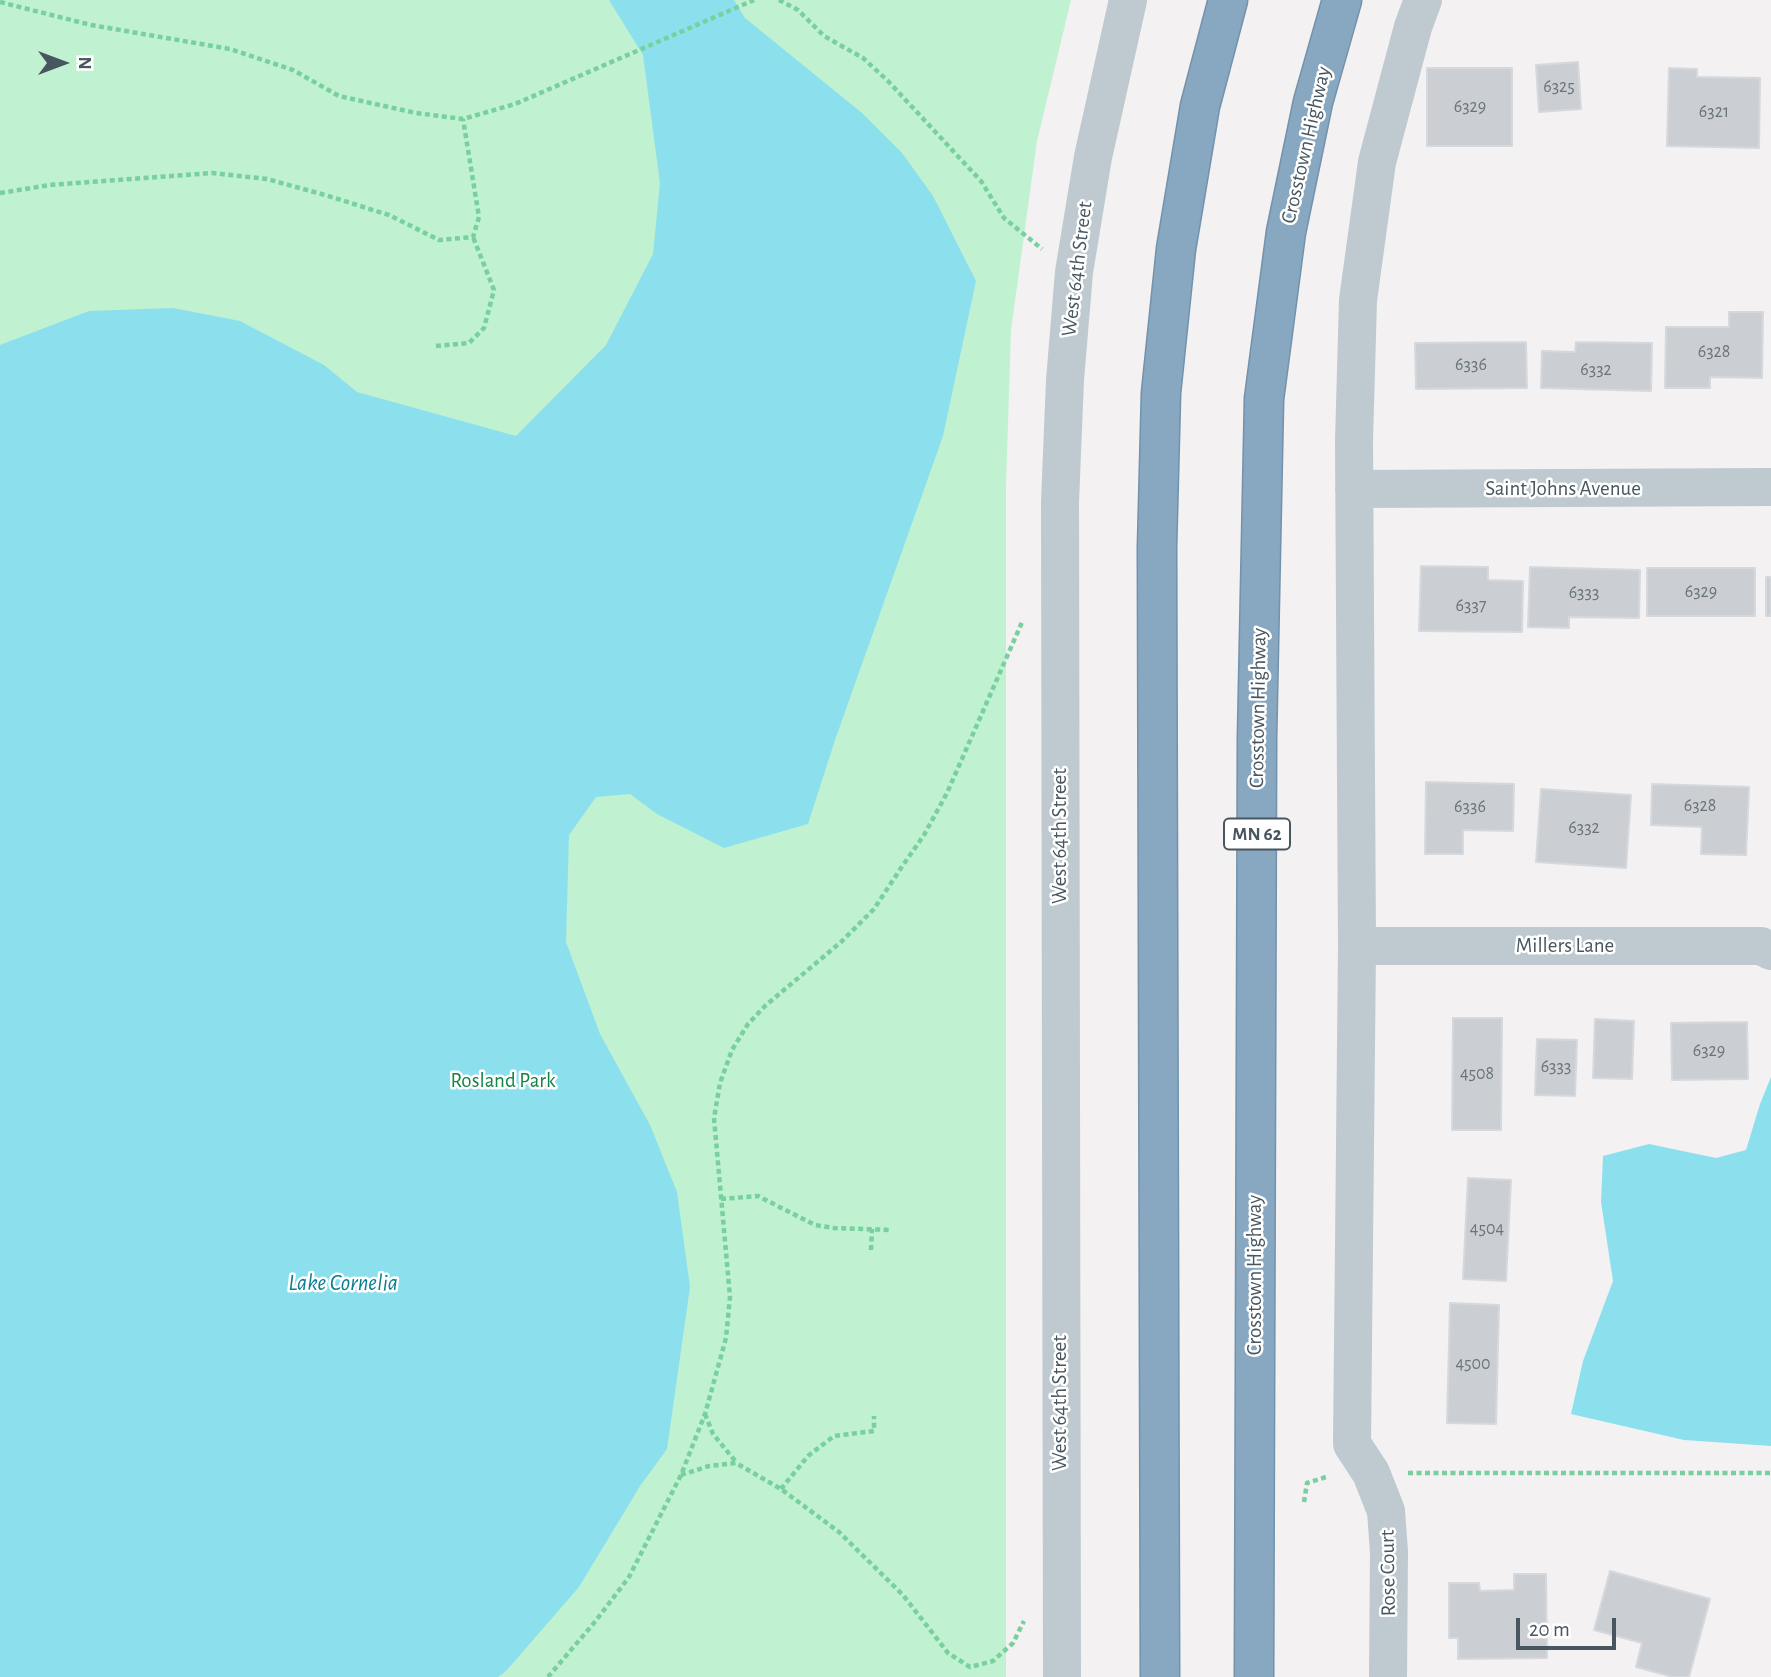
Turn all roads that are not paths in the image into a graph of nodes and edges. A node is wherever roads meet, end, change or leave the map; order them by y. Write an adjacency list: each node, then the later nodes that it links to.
1 (1128, 0): 9 (street, West 64th Street)
2 (1228, 0): 10 (highway)
3 (1342, 0): 11 (highway, Crosstown Highway / MN 62)
4 (1423, 0): 6 (street)
5 (1771, 487): 6 (street, Saint Johns Avenue)
6 (1354, 489): 7 (street)
7 (1357, 946): 8 (street, Millers Lane); 12 (street, Rose Court)
8 (1771, 951)
9 (1062, 1677)
10 (1160, 1677)
11 (1254, 1677)
12 (1388, 1677)

